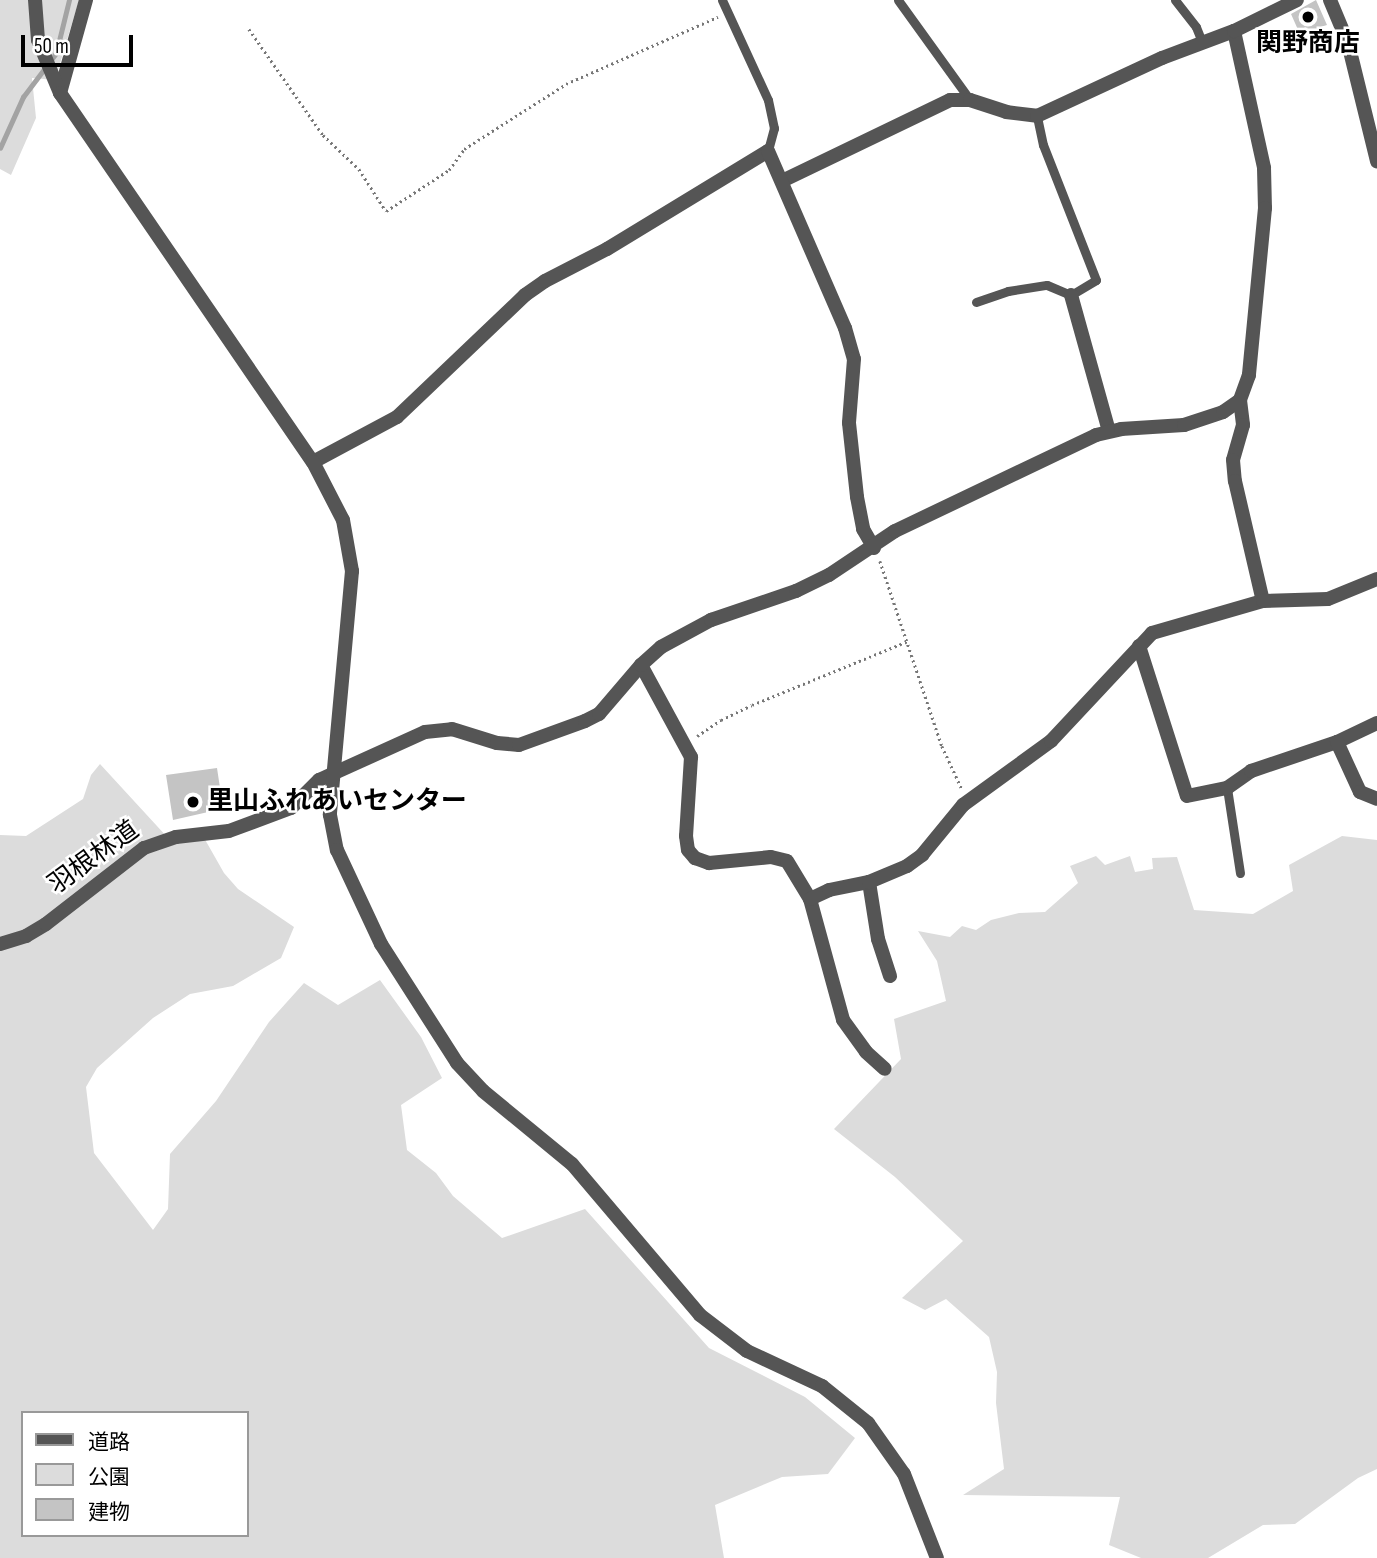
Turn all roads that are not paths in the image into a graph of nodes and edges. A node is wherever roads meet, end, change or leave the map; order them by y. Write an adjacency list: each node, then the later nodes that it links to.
1 (35, 0): 10 (street)
2 (86, 0): 10 (street)
3 (722, 0): 13 (lane)
4 (898, 0): 11 (lane)
5 (1175, 0): 9 (lane)
6 (1297, 0): 8 (street)
7 (1335, 2): 14 (street)
8 (1234, 31): 9 (street); 18 (street)
9 (1202, 42): 12 (street)
10 (60, 93): 20 (street)
11 (970, 100): 12 (street); 15 (street)
12 (1037, 116): 16 (lane)
13 (768, 150): 15 (street); 20 (street)
14 (1377, 161)
15 (782, 181): 21 (street)
16 (1071, 295): 17 (lane); 19 (street)
17 (976, 302)
18 (1240, 400): 19 (street); 23 (street)
19 (1110, 431): 21 (street, 羽根林道)
20 (313, 462): 28 (street)
21 (874, 548): 25 (street, 羽根林道)
22 (1377, 579): 23 (street)
23 (1262, 601): 24 (street)
24 (1139, 646): 29 (street); 32 (street)
25 (641, 665): 28 (street, 羽根林道); 33 (street)
26 (1377, 723): 27 (street)
27 (1337, 742): 29 (street); 30 (street)
28 (332, 773): 34 (street, 羽根林道); 37 (street)
29 (1227, 788): 31 (lane)
30 (1377, 799)
31 (1240, 873)
32 (869, 882): 33 (street); 35 (street)
33 (810, 898): 36 (street)
34 (0, 944)
35 (890, 976)
36 (885, 1069)
37 (937, 1558)

